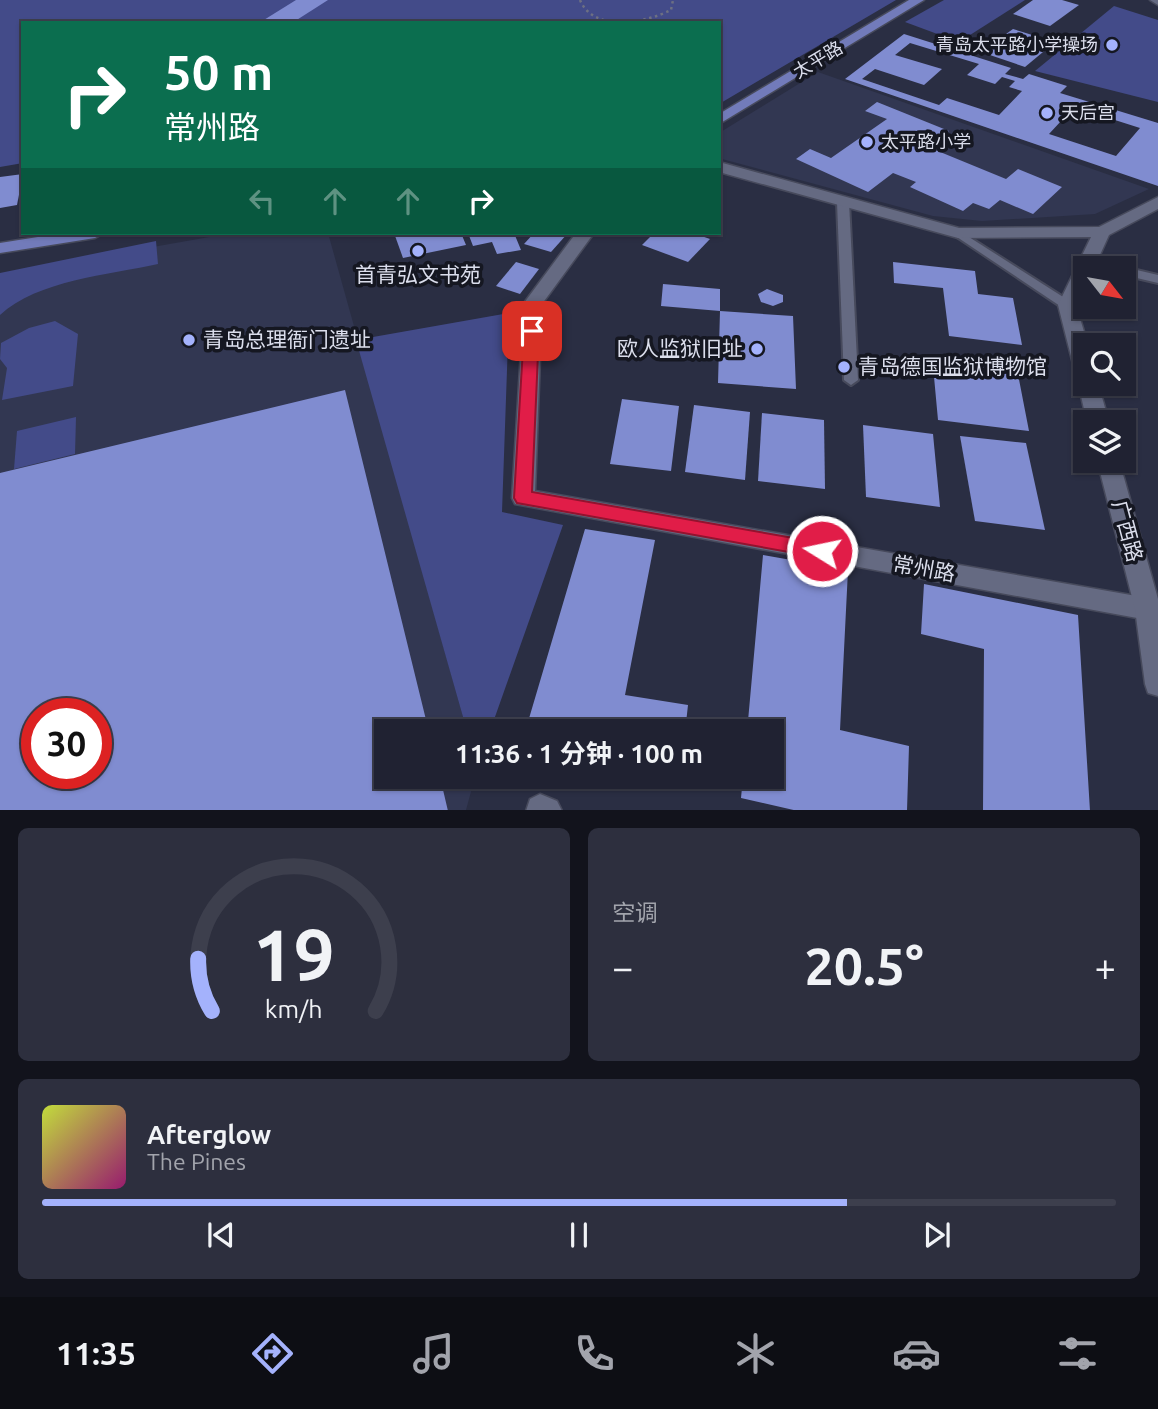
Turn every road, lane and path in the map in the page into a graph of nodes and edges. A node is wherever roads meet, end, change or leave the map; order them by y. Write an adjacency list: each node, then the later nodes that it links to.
1 (580, 0): 4 (path)
2 (673, 0): 5 (path)
3 (918, 0): 6 (main road, 太平路)
4 (624, 21)
5 (636, 21)
6 (721, 119)
7 (721, 167): 8 (main road)
8 (843, 202): 11 (main road); 21 (lane)
9 (1158, 202): 10 (main road)
10 (1102, 232): 11 (main road); 15 (main road)
11 (958, 233): 19 (lane)
12 (82, 235): 14 (main road)
13 (584, 235): 23 (main road, 常州路)
14 (0, 248)
15 (1090, 256)
16 (1136, 274): 17 (lane)
17 (1158, 279)
18 (1073, 292): 19 (main road)
19 (1067, 305): 20 (main road)
20 (1075, 333)
21 (851, 380)
22 (1111, 473): 23 (main road, 广西路)
23 (1148, 609): 24 (main road, 广西路)
24 (1158, 684)

